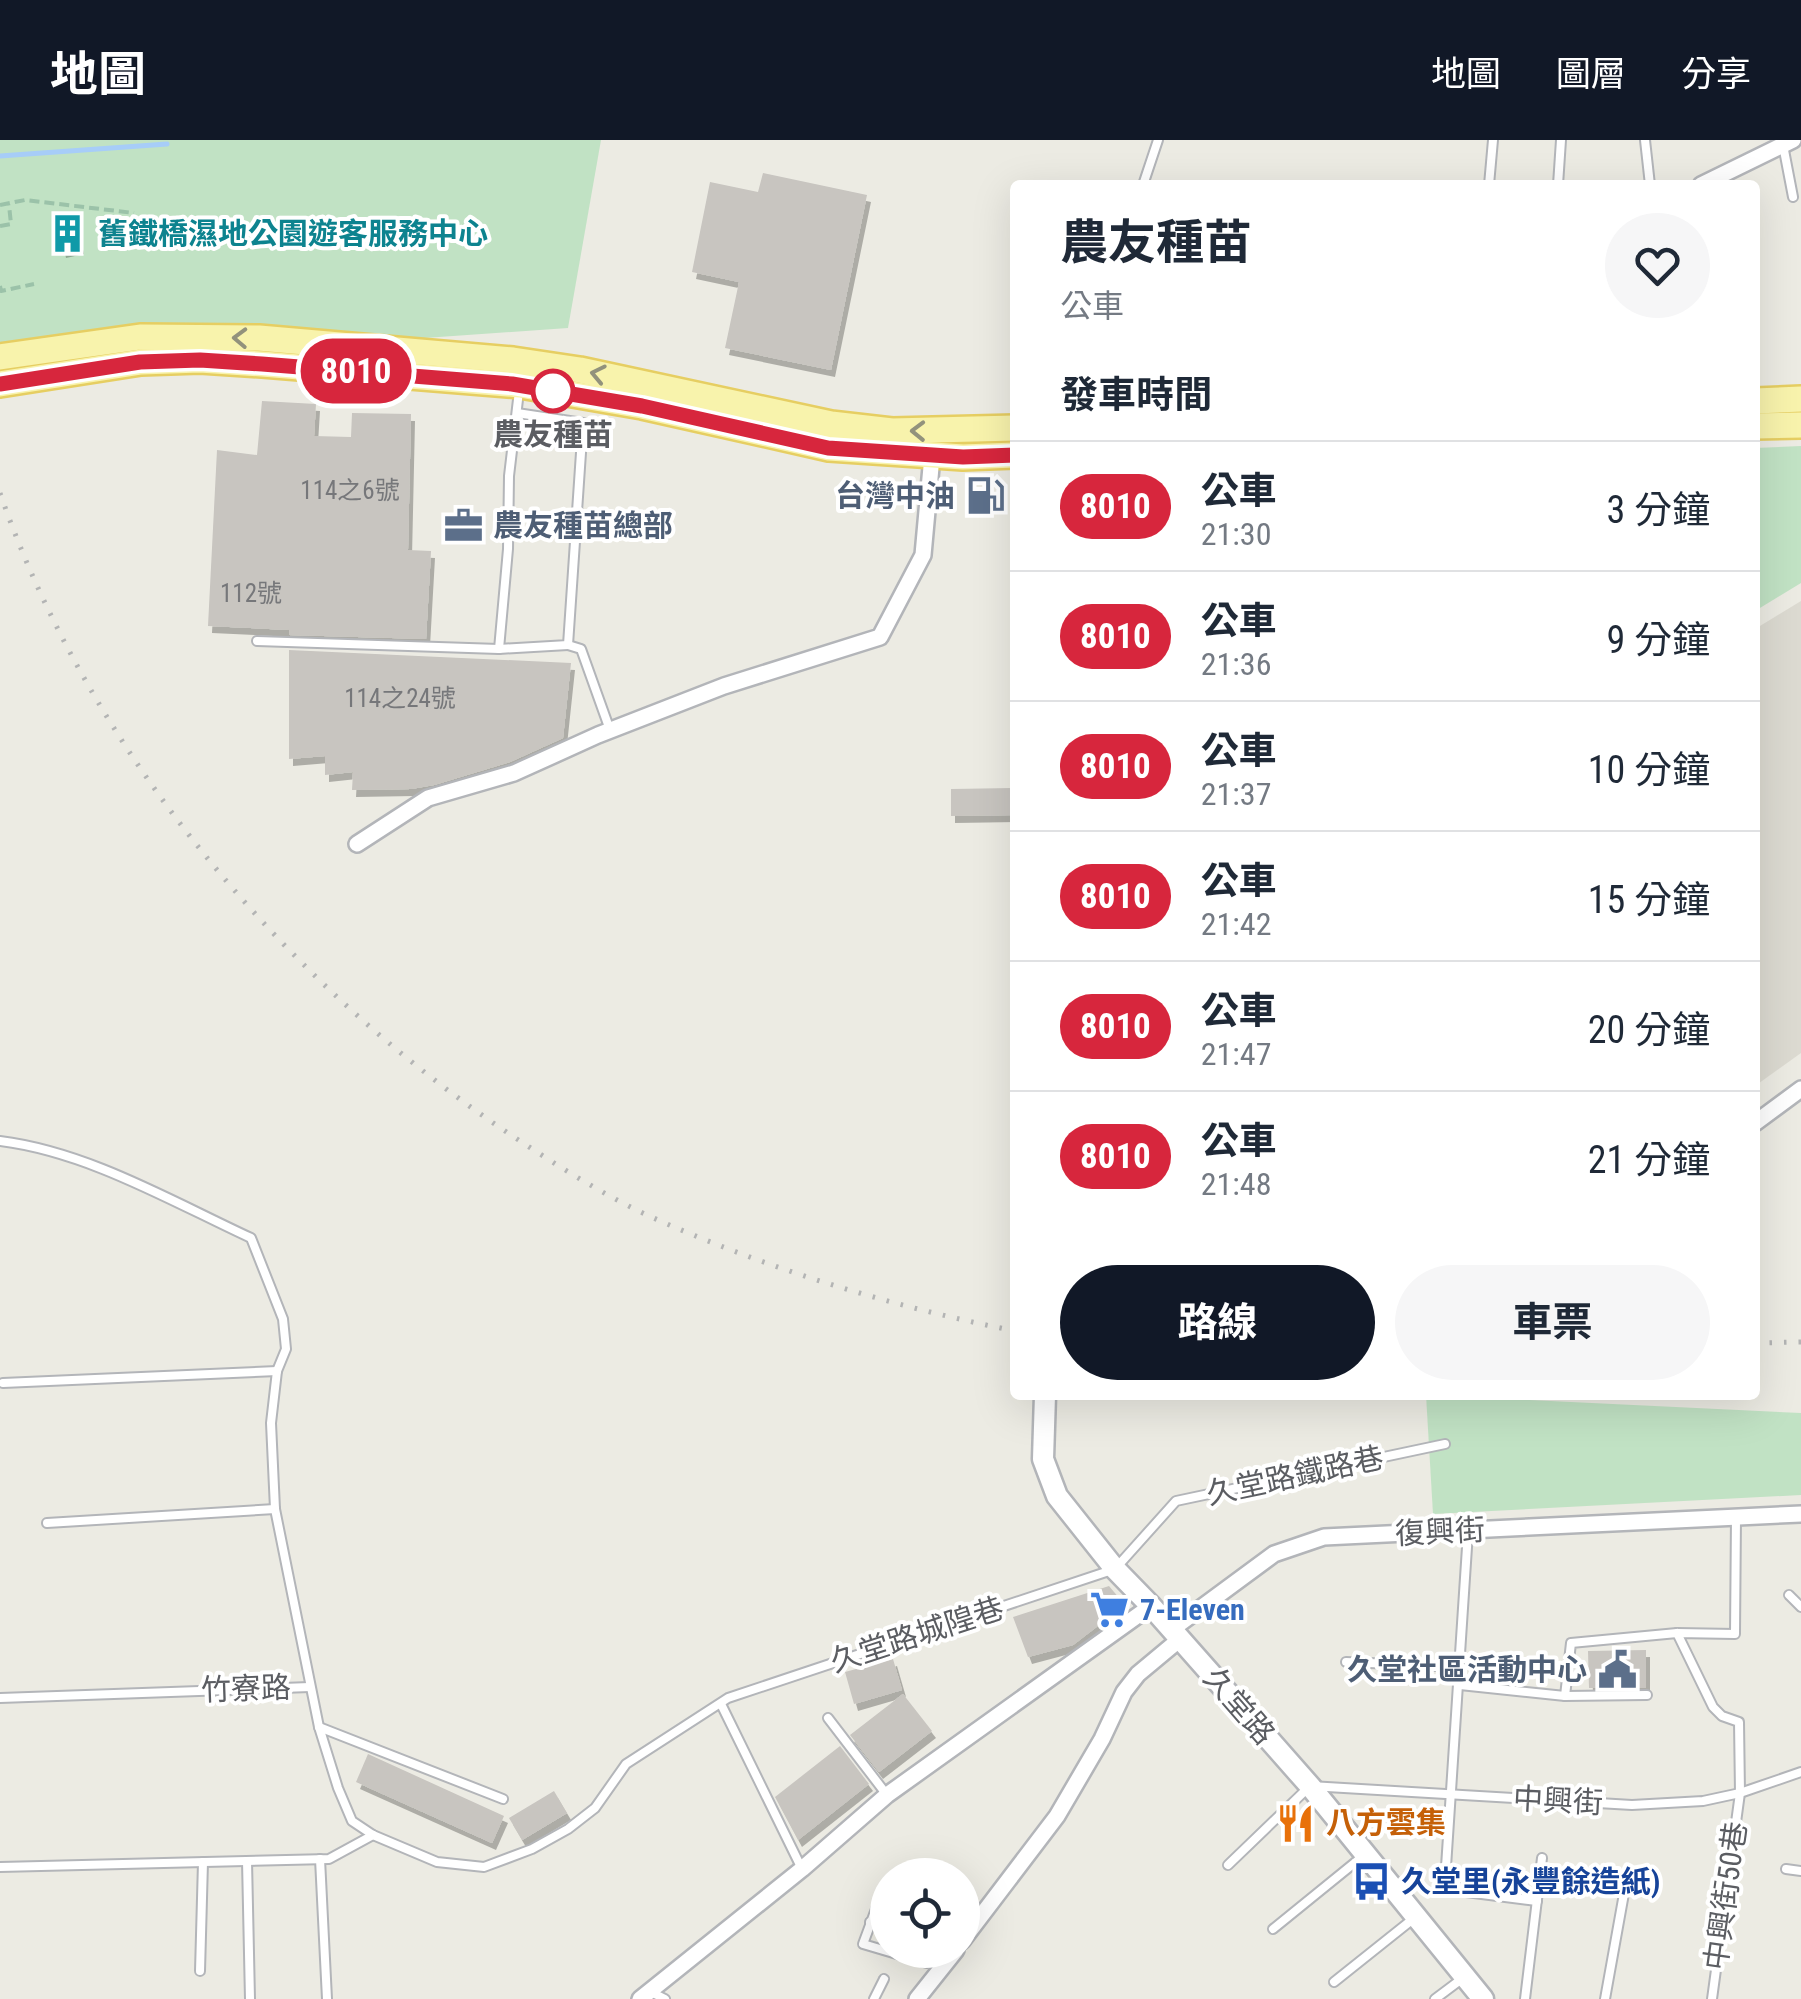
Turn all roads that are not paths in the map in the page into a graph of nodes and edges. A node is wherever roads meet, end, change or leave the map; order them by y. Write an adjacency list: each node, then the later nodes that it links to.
1 (1158, 140): 6 (lane)
2 (1493, 140): 7 (lane)
3 (1561, 140): 8 (lane)
4 (1645, 140): 9 (lane)
5 (1788, 142): 10 (street); 11 (lane)
6 (1146, 180)
7 (1490, 180)
8 (1558, 180)
9 (1649, 180)
10 (1711, 180)
11 (1793, 196)
12 (0, 358): 13 (main road, one-way to 12)
13 (522, 373): 14 (main road); 17 (lane); 21 (main road)
14 (0, 384)
15 (1801, 399): 16 (main road)
16 (1760, 400)
17 (517, 414): 25 (lane); 26 (lane)
18 (1801, 425): 19 (main road)
19 (1760, 426)
20 (1010, 428): 21 (main road, one-way to 21)
21 (804, 431): 23 (main road)
22 (1010, 455): 23 (main road)
23 (932, 456): 27 (street)
24 (257, 640): 26 (lane)
25 (568, 646): 26 (lane); 27 (lane)
26 (499, 649)
27 (610, 730): 28 (street)
28 (357, 844)
29 (1801, 1089): 30 (street)
30 (1760, 1119)
31 (0, 1141): 32 (lane, 竹寮路)
32 (277, 1372): 33 (lane); 36 (lane, 竹寮路)
33 (3, 1383)
34 (1046, 1400): 41 (street, 久堂路)
35 (1445, 1444): 41 (lane, 久堂路鐵路巷)
36 (275, 1509): 39 (lane); 50 (lane, 竹寮路)
37 (1801, 1514): 38 (street, 復興街)
38 (1736, 1518): 40 (street, 復興街); 46 (lane)
39 (47, 1523)
40 (1468, 1532): 45 (street, 復興街); 48 (lane)
41 (1115, 1570): 43 (street, 久堂路); 54 (lane, 久堂路城隍巷)
42 (1790, 1594): 44 (lane)
43 (1152, 1606): 45 (street, 久堂路); 60 (street)
44 (1801, 1607)
45 (1176, 1634): 58 (street, 久堂路); 77 (street, 復興街)
46 (1678, 1634): 52 (lane); 59 (lane, 中興街50巷)
47 (1346, 1662): 48 (lane)
48 (1461, 1667): 49 (lane)
49 (1460, 1685): 52 (lane); 61 (lane)
50 (310, 1687): 53 (lane, 竹寮路); 56 (lane, 久堂路城隍巷)
51 (1646, 1695): 52 (lane)
52 (1565, 1696)
53 (0, 1698)
54 (721, 1704): 63 (lane, 久堂路城隍巷); 72 (lane)
55 (828, 1718): 60 (lane)
56 (319, 1727): 62 (lane); 63 (lane, 久堂路城隍巷)
57 (1801, 1772): 59 (lane, 中興街)
58 (1310, 1786): 61 (lane, 中興街); 64 (street, 久堂路); 69 (lane)
59 (1740, 1792): 61 (lane, 中興街); 96 (lane, 中興街50巷)
60 (887, 1795): 72 (street)
61 (1450, 1795): 75 (lane)
62 (503, 1799)
63 (373, 1834): 66 (lane)
64 (1366, 1854): 76 (street, 久堂路); 79 (lane)
65 (1542, 1858): 75 (lane)
66 (320, 1860): 67 (lane); 88 (lane)
67 (248, 1861): 68 (lane); 87 (lane)
68 (203, 1862): 70 (lane); 82 (lane)
69 (1228, 1865)
70 (0, 1867)
71 (1786, 1868): 73 (lane)
72 (802, 1870): 86 (street)
73 (1801, 1871)
74 (1626, 1877): 95 (lane)
75 (1536, 1901): 94 (lane)
76 (1416, 1917): 83 (street, 久堂路); 85 (lane)
77 (980, 1918)
78 (870, 1922): 80 (lane)
79 (1273, 1929)
80 (870, 1946)
81 (942, 1968): 91 (street)
82 (200, 1971)
83 (1465, 1977): 92 (lane); 93 (street, 久堂路)
84 (884, 1979): 90 (lane)
85 (1334, 1982)
86 (644, 1995): 89 (lane)
87 (250, 1999)
88 (326, 1999)
89 (666, 1999)
90 (874, 1999)
91 (917, 1999)
92 (1435, 1999)
93 (1483, 1999)
94 (1524, 1999)
95 (1605, 1999)
96 (1712, 1999)

